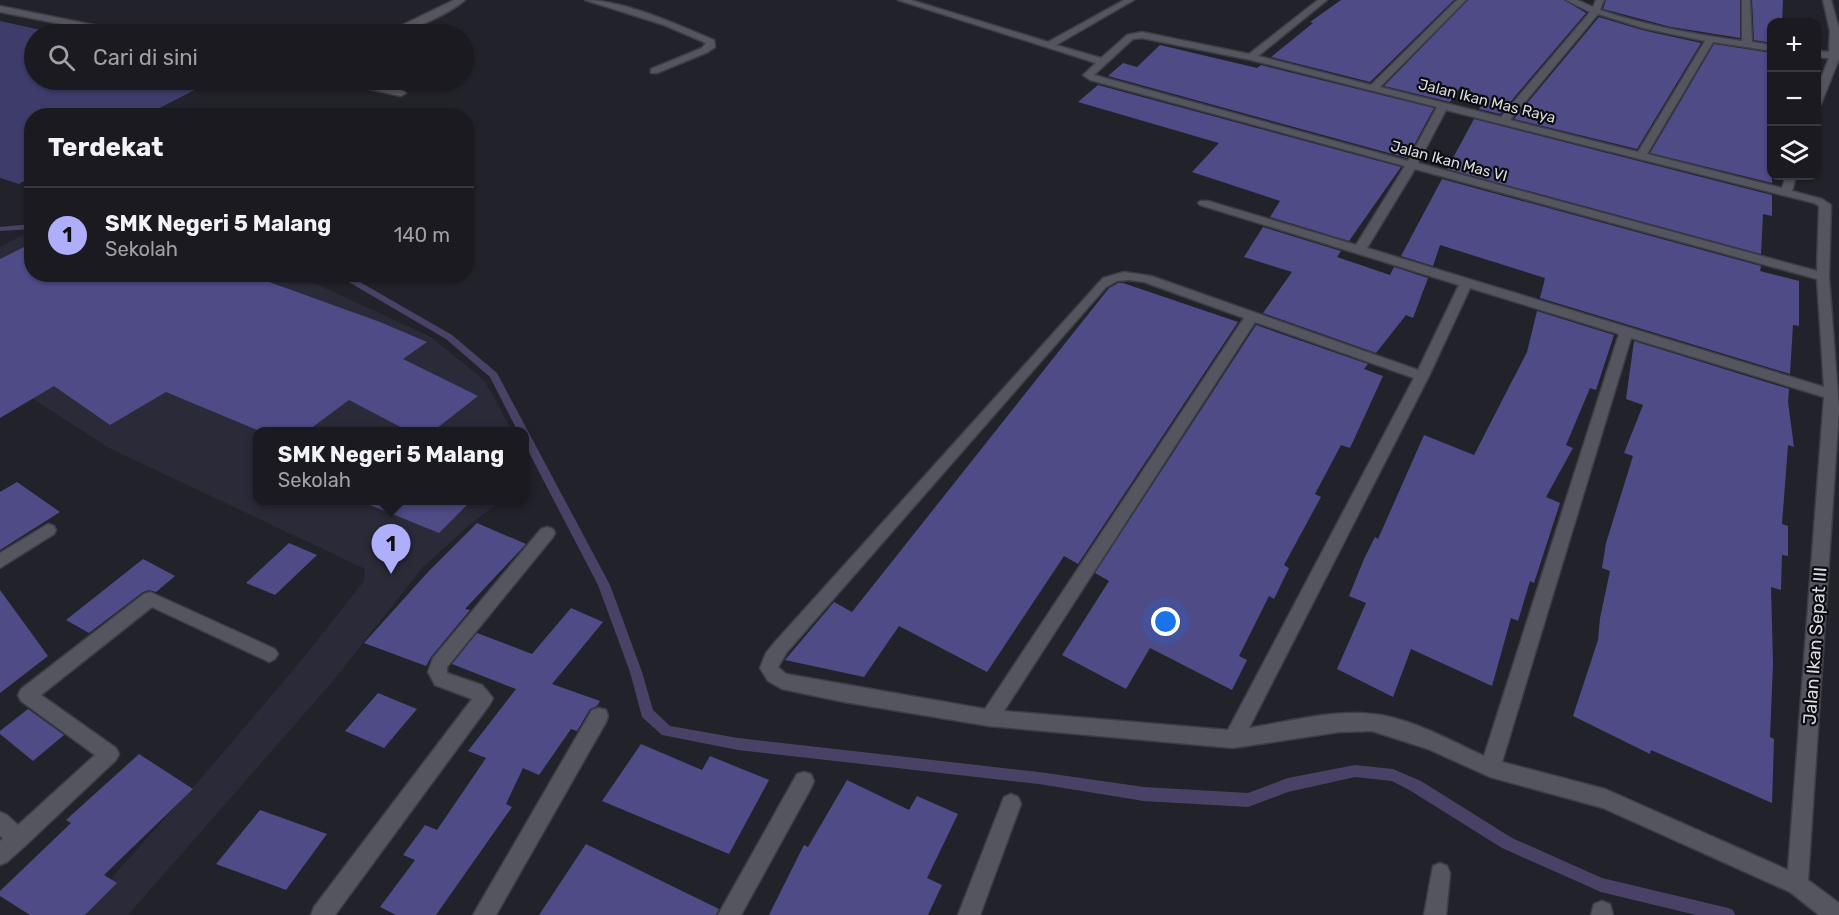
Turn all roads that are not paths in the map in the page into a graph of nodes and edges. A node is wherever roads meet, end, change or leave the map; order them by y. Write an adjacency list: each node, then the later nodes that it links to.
1 (461, 0): 14 (street)
2 (589, 0): 23 (street)
3 (1130, 0): 16 (street)
4 (1323, 0): 21 (street)
5 (1462, 0): 24 (street)
6 (1570, 0): 12 (street)
7 (1600, 0): 12 (street)
8 (1746, 0): 17 (street)
9 (1827, 0): 20 (street)
10 (911, 1): 16 (street)
11 (0, 9): 13 (street)
12 (1595, 12): 15 (street); 29 (street)
13 (74, 24)
14 (413, 24)
15 (1710, 40): 17 (street); 30 (street)
16 (1049, 45): 22 (street)
17 (1747, 45): 18 (street)
18 (1767, 47)
19 (1821, 54): 20 (street)
20 (1836, 56): 26 (street)
21 (1251, 57): 22 (street, Jalan Ikan Mas Raya); 24 (street, Jalan Ikan Mas Raya)
22 (1103, 62): 31 (street, Jalan Ikan Mas VI)
23 (654, 71)
24 (1373, 88): 28 (street, Jalan Ikan Mas Raya)
25 (385, 90): 27 (street)
26 (1821, 92)
27 (400, 93)
28 (1443, 106): 29 (street, Jalan Ikan Mas Raya); 31 (street)
29 (1503, 121): 30 (street, Jalan Ikan Mas Raya)
30 (1641, 156): 33 (street, Jalan Ikan Mas Raya)
31 (1411, 166): 38 (street); 39 (street, Jalan Ikan Mas VI)
32 (1790, 180): 33 (street)
33 (1786, 193): 35 (street, Jalan Ikan Mas Raya)
34 (1204, 203): 38 (street)
35 (1823, 203): 36 (street, Jalan Ikan Sepat III)
36 (1825, 234): 37 (street); 39 (street, Jalan Ikan Sepat III)
37 (1839, 238)
38 (1360, 249): 40 (street)
39 (1823, 277): 44 (street, Jalan Ikan Sepat III)
40 (1466, 284): 42 (street); 43 (street)
41 (1251, 316): 43 (street); 50 (street); 50 (street)
42 (1626, 334): 44 (street); 52 (street)
43 (1422, 376): 51 (street)
44 (1834, 404): 59 (street, Jalan Ikan Sepat III)
45 (48, 530): 47 (street)
46 (547, 533): 60 (street)
47 (0, 561)
48 (269, 654): 56 (street)
49 (599, 716): 61 (street)
50 (989, 718): 51 (street)
51 (1233, 739): 52 (street)
52 (1490, 768): 59 (street)
53 (804, 781): 62 (street)
54 (1011, 804): 63 (street)
55 (0, 822): 56 (street)
56 (18, 839): 57 (street)
57 (0, 855)
58 (1440, 873): 64 (street)
59 (1797, 885): 65 (street)
60 (322, 915)
61 (484, 915)
62 (729, 915)
63 (969, 915)
64 (1435, 915)
65 (1837, 915)

